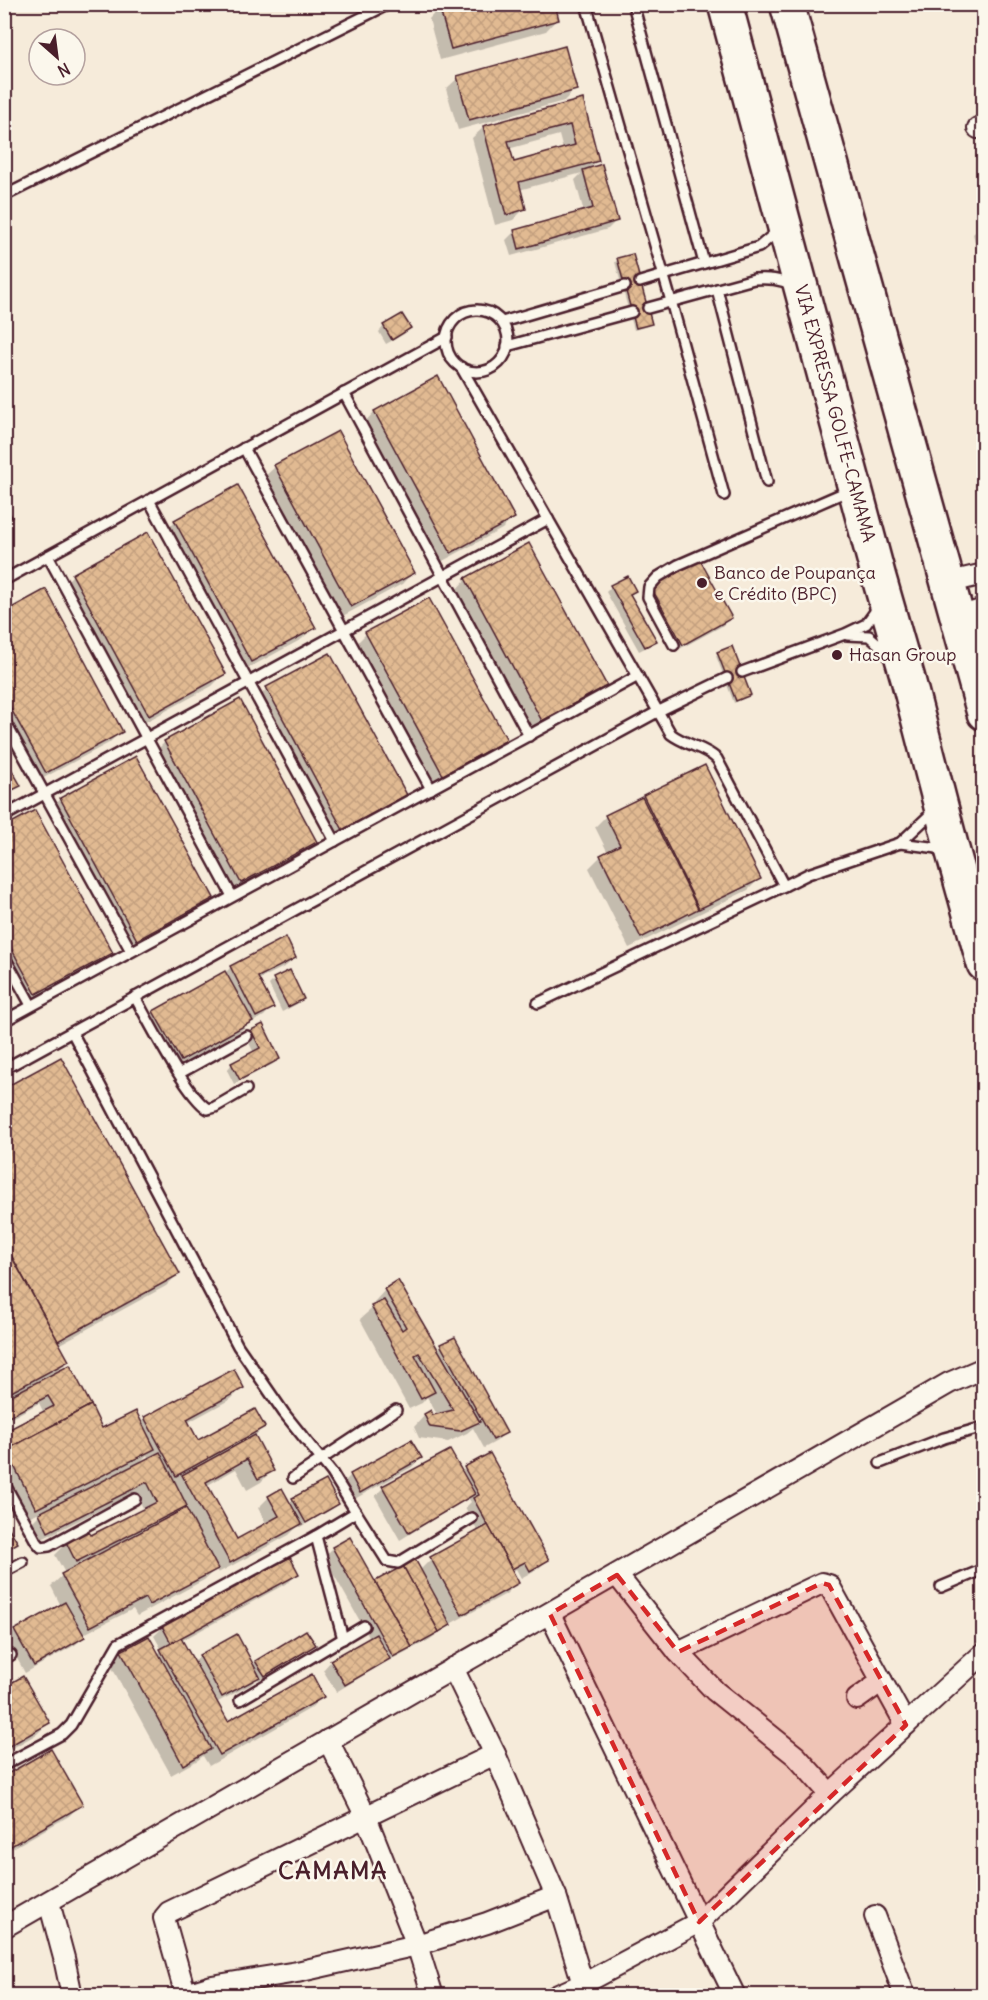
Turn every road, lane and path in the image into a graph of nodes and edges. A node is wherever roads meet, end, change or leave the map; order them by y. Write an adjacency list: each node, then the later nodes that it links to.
1 (390, 4): 7 (lane)
2 (586, 4): 9 (lane)
3 (633, 4): 8 (lane)
4 (725, 4): 6 (highway, VIA EXPRESSA GOLFE-CAMAMA)
5 (787, 4): 33 (highway)
6 (771, 176): 8 (lane); 17 (highway, VIA EXPRESSA GOLFE-CAMAMA)
7 (4, 196)
8 (704, 263): 9 (lane)
9 (664, 275): 10 (lane); 13 (lane)
10 (640, 282)
11 (625, 286): 16 (lane)
12 (717, 289): 13 (lane); 17 (lane); 23 (lane)
13 (671, 302): 14 (lane); 25 (lane)
14 (648, 308)
15 (632, 312): 19 (lane)
16 (502, 322): 18 (lane); 19 (lane)
17 (814, 334): 24 (highway, VIA EXPRESSA GOLFE-CAMAMA)
18 (447, 337): 20 (lane); 21 (lane)
19 (507, 346): 20 (lane)
20 (461, 367): 27 (lane)
21 (344, 393): 22 (lane); 30 (lane)
22 (243, 448): 26 (lane); 35 (lane)
23 (767, 482)
24 (855, 488): 31 (highway, VIA EXPRESSA GOLFE-CAMAMA); 37 (lane)
25 (724, 495)
26 (149, 500): 28 (lane); 42 (lane)
27 (548, 519): 30 (lane); 39 (lane)
28 (48, 556): 32 (lane); 47 (lane)
29 (984, 574): 33 (street)
30 (443, 577): 35 (lane); 46 (lane)
31 (879, 578): 36 (lane); 41 (highway, VIA EXPRESSA GOLFE-CAMAMA)
32 (4, 580)
33 (946, 583): 34 (highway)
34 (970, 614): 43 (highway)
35 (344, 631): 42 (lane); 48 (lane)
36 (845, 634): 38 (lane); 41 (lane)
37 (674, 645)
38 (742, 672)
39 (638, 676): 44 (lane); 46 (lane)
40 (727, 678): 44 (lane)
41 (908, 679): 50 (highway, VIA EXPRESSA GOLFE-CAMAMA)
42 (249, 683): 47 (lane); 52 (lane)
43 (982, 703)
44 (658, 711): 55 (lane); 60 (lane)
45 (4, 720): 49 (lane)
46 (529, 736): 48 (lane)
47 (147, 738): 49 (lane); 56 (lane)
48 (430, 789): 52 (lane)
49 (45, 794): 51 (lane); 57 (lane)
50 (941, 804): 53 (lane); 54 (highway, VIA EXPRESSA GOLFE-CAMAMA)
51 (4, 816)
52 (335, 841): 56 (lane)
53 (900, 843): 54 (lane); 55 (lane)
54 (965, 870): 59 (highway, VIA EXPRESSA GOLFE-CAMAMA)
55 (784, 886): 61 (lane)
56 (232, 896): 57 (lane)
57 (131, 951): 62 (lane)
58 (4, 956): 62 (lane)
59 (983, 961)
60 (135, 998): 64 (lane); 67 (lane)
61 (538, 1003)
62 (31, 1005): 63 (lane)
63 (4, 1020)
64 (72, 1032): 66 (lane); 72 (lane)
65 (247, 1036): 67 (lane)
66 (4, 1069)
67 (180, 1073): 68 (lane)
68 (246, 1089)
69 (984, 1368): 83 (street)
70 (396, 1410): 72 (lane)
71 (984, 1427): 73 (lane)
72 (321, 1459): 74 (lane); 77 (lane)
73 (880, 1463)
74 (293, 1478)
75 (4, 1484): 76 (lane)
76 (135, 1499)
77 (356, 1512): 78 (lane); 79 (lane)
78 (472, 1518)
79 (316, 1536): 87 (lane); 97 (lane)
80 (23, 1562): 82 (lane)
81 (984, 1569): 84 (lane)
82 (4, 1572)
83 (617, 1575): 85 (street); 88 (street)
84 (941, 1587)
85 (550, 1614): 90 (street); 103 (street)
86 (364, 1626): 87 (lane)
87 (343, 1639): 93 (lane)
88 (678, 1652): 91 (street); 98 (street)
89 (984, 1653): 94 (street)
90 (453, 1668): 95 (street); 96 (street)
91 (882, 1681): 92 (street); 94 (street)
92 (856, 1699)
93 (240, 1700)
94 (906, 1725): 98 (street)
95 (328, 1740): 99 (street); 101 (street)
96 (495, 1754): 99 (street); 100 (street)
97 (4, 1765)
98 (830, 1794): 103 (street)
99 (366, 1817): 105 (street); 108 (street)
100 (556, 1896): 105 (street); 106 (street)
101 (49, 1902): 104 (street); 107 (street)
102 (875, 1916): 112 (street)
103 (699, 1922): 106 (street); 111 (street)
104 (4, 1927)
105 (417, 1945): 108 (street); 109 (street)
106 (583, 1984): 110 (street)
107 (72, 1995)
108 (186, 1995)
109 (433, 1995)
110 (556, 1995)
111 (735, 1995)
112 (905, 1995)

